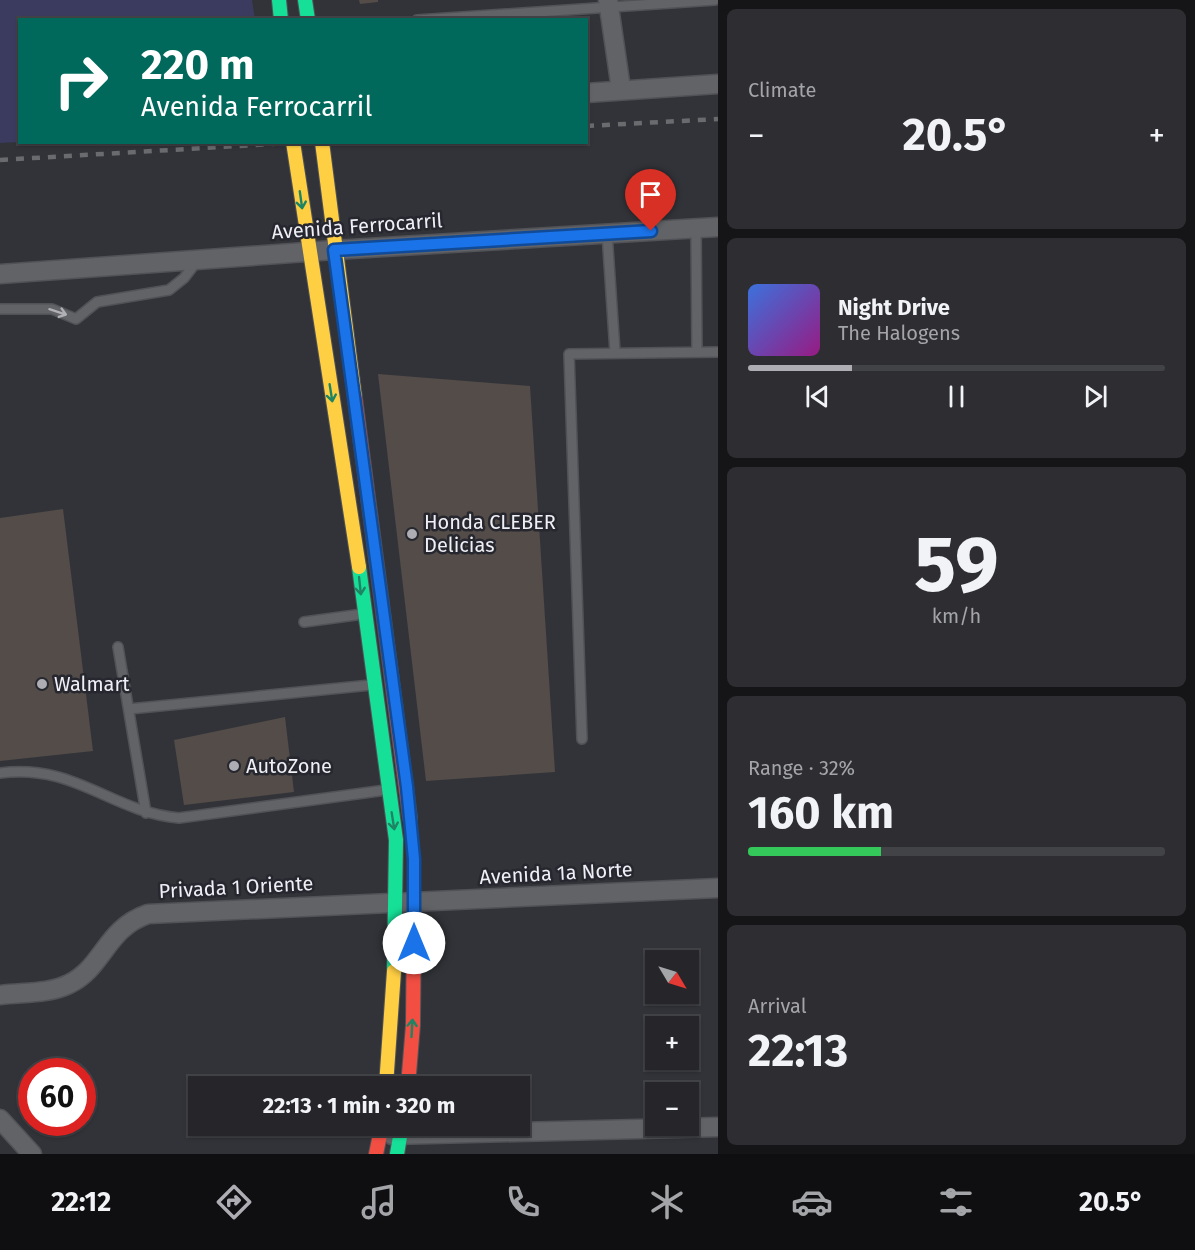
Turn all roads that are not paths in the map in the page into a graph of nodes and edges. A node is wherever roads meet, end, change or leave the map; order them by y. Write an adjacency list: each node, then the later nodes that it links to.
1 (279, 0): 5 (main road)
2 (305, 0): 6 (main road)
3 (715, 0): 4 (lane)
4 (609, 3): 7 (lane); 9 (street)
5 (281, 18)
6 (308, 18)
7 (440, 18)
8 (718, 84): 9 (street)
9 (621, 89): 10 (street)
10 (588, 93)
11 (293, 144): 17 (main road, one-way to 17)
12 (322, 144): 16 (main road)
13 (718, 227): 14 (street, Avenida Ferrocarril)
14 (696, 228): 15 (street, Avenida Ferrocarril); 22 (lane)
15 (607, 233): 16 (street, Avenida Ferrocarril); 21 (lane)
16 (334, 250): 17 (street, Avenida Ferrocarril); 31 (main road)
17 (308, 251): 18 (street, Avenida Ferrocarril); 24 (main road, one-way to 24)
18 (199, 259): 19 (street, Avenida Ferrocarril); 20 (lane, one-way to 18)
19 (0, 274)
20 (0, 309)
21 (615, 352): 22 (lane); 29 (lane)
22 (697, 352): 23 (lane)
23 (718, 352)
24 (363, 614): 25 (lane); 27 (main road)
25 (304, 622)
26 (118, 647): 28 (lane)
27 (373, 685): 28 (lane); 32 (main road)
28 (129, 710): 33 (lane)
29 (582, 739)
30 (0, 773): 33 (lane)
31 (407, 787): 32 (lane); 34 (main road)
32 (388, 790): 33 (lane); 36 (main road, one-way to 36)
33 (146, 813)
34 (412, 837)
35 (718, 888): 36 (street, Avenida 1a Norte)
36 (408, 899): 37 (street, Privada 1 Oriente); 38 (main road); 39 (main road, one-way to 36)
37 (0, 995)
38 (387, 1076)
39 (409, 1076)
40 (0, 1119): 45 (street)
41 (718, 1127): 42 (street)
42 (530, 1129)
43 (380, 1136): 46 (main road)
44 (400, 1136): 47 (main road)
45 (32, 1154)
46 (376, 1154)
47 (397, 1154)

